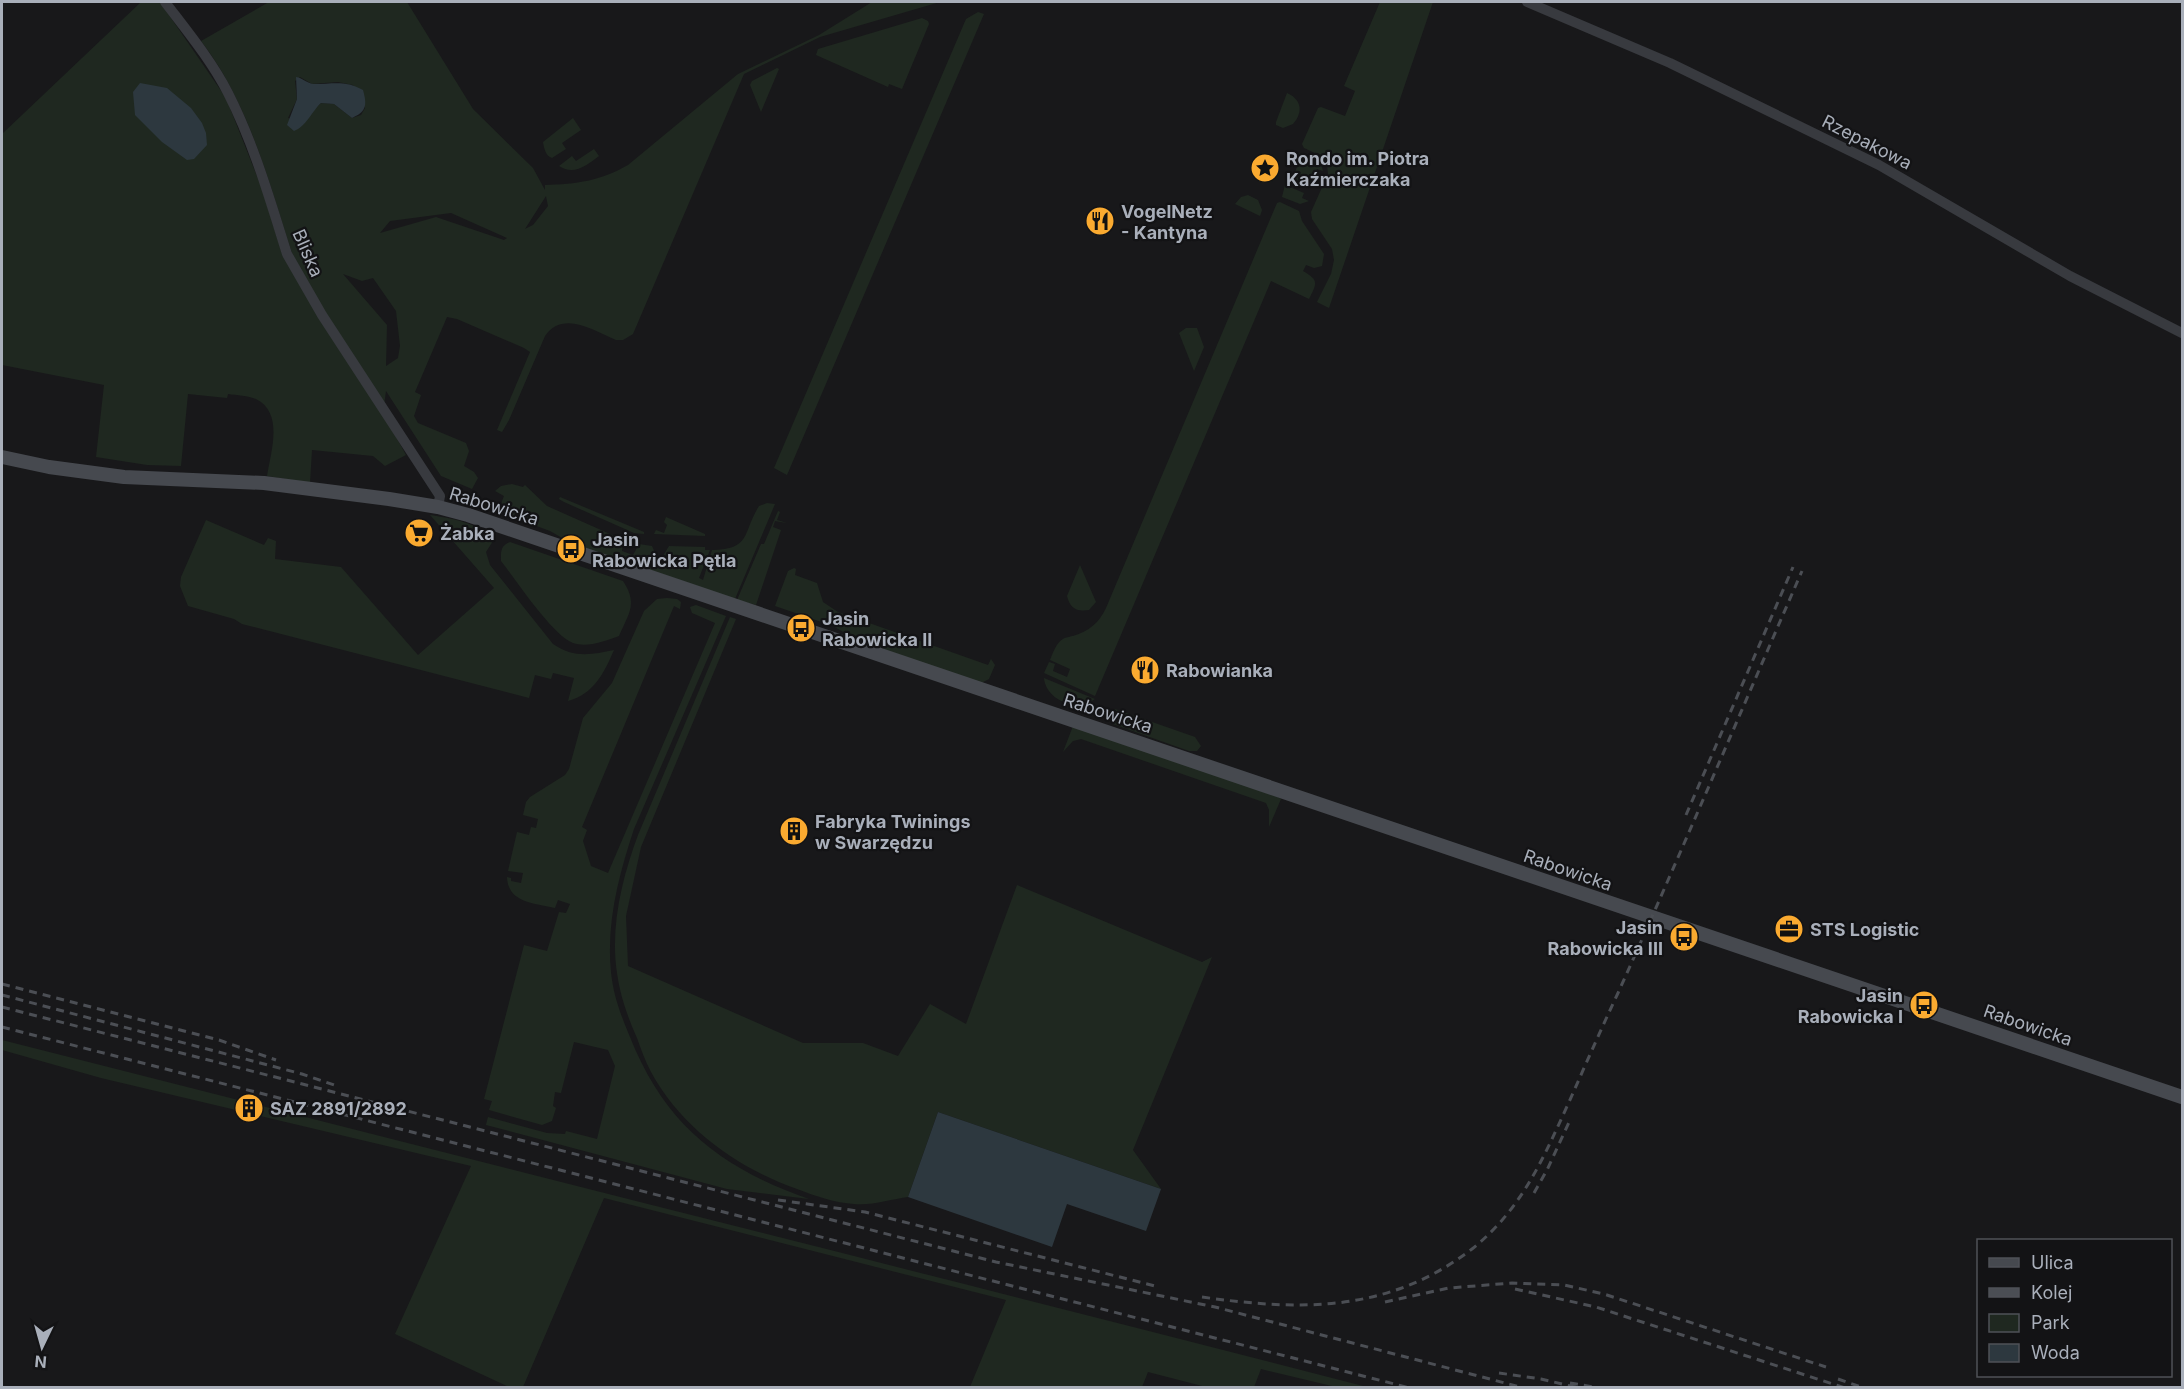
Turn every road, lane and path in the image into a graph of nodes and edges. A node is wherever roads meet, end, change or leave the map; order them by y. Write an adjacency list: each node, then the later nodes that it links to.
1 (165, 2): 5 (street, Bliska)
2 (1527, 2): 3 (street, Rzepakowa)
3 (2182, 333)
4 (2, 457): 5 (street, Rabowicka)
5 (438, 507): 6 (street, Rabowicka)
6 (2182, 1097)

